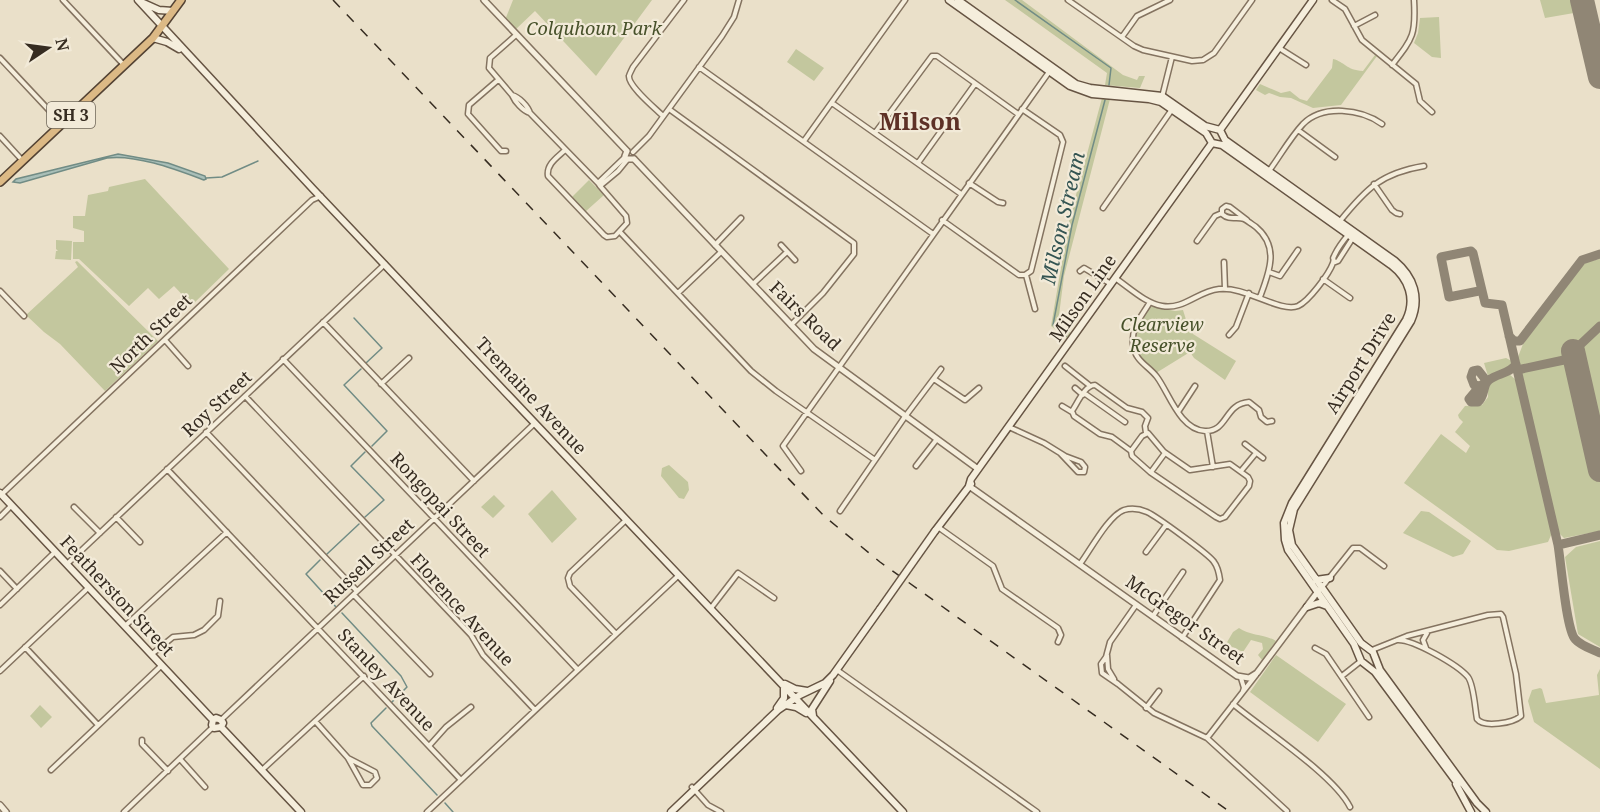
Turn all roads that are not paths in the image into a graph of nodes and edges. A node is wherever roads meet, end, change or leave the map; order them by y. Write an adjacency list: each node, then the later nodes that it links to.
1 (63, 0): 28 (street)
2 (138, 0): 16 (main road); 20 (main road, Tremaine Avenue)
3 (181, 0): 16 (highway, SH 3)
4 (484, 0): 21 (street, Fairs Road)
5 (684, 0): 42 (street)
6 (739, 0): 31 (street)
7 (905, 0): 36 (street)
8 (949, 0): 18 (main road)
9 (958, 0): 18 (main road)
10 (1068, 0): 23 (street)
11 (1170, 0): 23 (street)
12 (1252, 0): 26 (street)
13 (1313, 0): 24 (main road)
14 (1332, 0): 19 (street)
15 (1414, 0): 30 (street)
16 (173, 11): 20 (highway, SH 3)
17 (1375, 15): 19 (street)
18 (986, 24): 32 (main road)
19 (1354, 26): 30 (street)
20 (162, 27): 22 (highway, SH 3); 25 (main road, Tremaine Avenue)
21 (516, 35): 33 (street); 53 (street, Fairs Road)
22 (153, 38): 25 (main road); 28 (highway, SH 3)
23 (1122, 38): 26 (street)
24 (1279, 47): 29 (street); 46 (main road)
25 (187, 54): 64 (main road, Tremaine Avenue)
26 (1172, 57): 35 (street)
27 (0, 58): 44 (street)
28 (124, 65): 44 (highway, SH 3)
29 (1306, 65)
30 (1392, 65): 40 (street)
31 (699, 67): 38 (street); 49 (street)
32 (1050, 70): 35 (main road); 39 (street)
33 (498, 80): 51 (street); 52 (street)
34 (975, 84): 41 (street); 47 (street); 56 (street)
35 (1162, 99): 37 (main road)
36 (832, 102): 47 (street); 49 (street)
37 (1174, 107): 46 (main road, Airport Drive); 50 (main road, Airport Drive); 66 (street)
38 (669, 109): 42 (street); 102 (street)
39 (1022, 109): 41 (street); 87 (street)
40 (1432, 112)
41 (1018, 114): 60 (street)
42 (663, 116): 53 (street)
43 (1382, 123): 45 (street)
44 (62, 124): 55 (highway, SH 3)
45 (1298, 130): 54 (street); 58 (street)
46 (1219, 132): 50 (main road); 50 (main road); 58 (main road, Airport Drive)
47 (875, 133): 56 (street)
48 (0, 136): 55 (street)
49 (804, 141): 74 (street)
50 (1213, 141): 58 (main road, Airport Drive); 88 (main road, Milson Line)
51 (565, 150): 62 (street); 73 (street)
52 (506, 151)
53 (629, 156): 62 (street); 77 (street, Fairs Road)
54 (1335, 157)
55 (22, 160): 59 (highway, SH 3)
56 (918, 163): 63 (street)
57 (1424, 166): 61 (street)
58 (1267, 173): 72 (main road, Airport Drive)
59 (0, 182)
60 (969, 183): 63 (street); 65 (street)
61 (1374, 184): 68 (street); 72 (street)
62 (599, 185): 73 (street)
63 (961, 194): 70 (street)
64 (321, 196): 84 (main road, Tremaine Avenue); 104 (street, North Street)
65 (1003, 203)
66 (1103, 208)
67 (1222, 213): 71 (street); 71 (street); 76 (street)
68 (1400, 214)
69 (741, 218): 77 (street)
70 (942, 220): 74 (street); 87 (street)
71 (1247, 220): 86 (street)
72 (1338, 224): 75 (main road, Airport Drive)
73 (620, 232): 93 (street)
74 (933, 234): 109 (street)
75 (1352, 234): 89 (street); 172 (main road, Airport Drive); 175 (main road, Airport Drive)
76 (1197, 241)
77 (715, 245): 80 (street, Fairs Road)
78 (781, 245): 81 (street)
79 (1298, 250): 86 (street)
80 (722, 252): 91 (street, Fairs Road); 93 (street)
81 (787, 252): 82 (street); 91 (street)
82 (795, 260)
83 (1224, 262): 92 (street)
84 (385, 263): 101 (street, Roy Street); 125 (main road, Tremaine Avenue)
85 (1080, 271): 90 (street)
86 (1269, 272): 96 (street)
87 (1025, 275): 99 (street)
88 (1115, 278): 90 (main road, Milson Line); 98 (street)
89 (1323, 279): 96 (street); 97 (street)
90 (1111, 284): 127 (main road, Milson Line)
91 (752, 285): 102 (street, Fairs Road)
92 (1225, 289): 94 (street); 98 (street)
93 (678, 293): 120 (street)
94 (1249, 293): 96 (street); 103 (street)
95 (1, 294): 100 (street)
96 (1260, 297)
97 (1350, 298)
98 (1150, 302): 122 (street)
99 (1035, 309)
100 (24, 316)
101 (323, 322): 106 (street, Roy Street); 112 (street)
102 (790, 325): 109 (street, Fairs Road)
103 (1229, 335)
104 (165, 339): 107 (street); 149 (street, North Street)
105 (410, 358): 112 (street)
106 (283, 359): 118 (street, Roy Street); 155 (street, Rongopai Street)
107 (188, 366)
108 (1065, 366): 113 (street)
109 (838, 367): 120 (street); 123 (street, Fairs Road)
110 (941, 369): 111 (street)
111 (934, 379): 115 (street); 123 (street)
112 (381, 384): 147 (street)
113 (1089, 385): 117 (street); 130 (street)
114 (1195, 386): 122 (street)
115 (979, 388)
116 (1075, 388): 117 (street)
117 (1084, 394): 121 (street); 126 (street)
118 (244, 396): 129 (street, Roy Street); 164 (street, Florence Avenue)
119 (1062, 406): 121 (street)
120 (807, 412): 138 (street); 144 (street)
121 (1072, 412): 133 (street)
122 (1178, 412): 128 (street)
123 (906, 416): 131 (street, Fairs Road); 138 (street)
124 (1272, 421): 128 (street)
125 (536, 422): 147 (street, Russell Street); 156 (main road, Tremaine Avenue)
126 (1125, 422)
127 (1009, 428): 136 (street); 143 (main road, Milson Line)
128 (1207, 431): 141 (street)
129 (206, 432): 142 (street, Roy Street); 176 (street)
130 (1146, 433): 133 (street); 134 (street)
131 (937, 439): 139 (street, Fairs Road); 140 (street)
132 (1245, 444): 135 (street)
133 (1131, 451): 146 (street)
134 (1165, 453): 141 (street); 146 (street)
135 (1256, 453): 137 (street); 145 (street)
136 (1061, 454): 136 (street)
137 (1263, 458)
138 (875, 460): 152 (street)
139 (970, 462): 143 (street, Fairs Road); 148 (street)
140 (916, 466)
141 (1213, 467): 145 (street)
142 (167, 469): 154 (street, Roy Street); 159 (street, Stanley Avenue)
143 (978, 469): 148 (main road, Milson Line)
144 (801, 471)
145 (1241, 471): 146 (street)
146 (1151, 472)
147 (474, 481): 155 (street, Russell Street)
148 (970, 482): 158 (main road, Milson Line); 166 (street, McGregor Street)
149 (1, 494): 150 (main road, Featherston Street)
150 (11, 506): 153 (street); 162 (main road, Featherston Street)
151 (74, 507): 160 (street)
152 (840, 511)
153 (0, 517)
154 (116, 518): 160 (street, Roy Street); 161 (street)
155 (434, 518): 164 (street, Russell Street); 200 (street, Rongopai Street)
156 (627, 519): 170 (main road, Tremaine Avenue); 188 (street)
157 (1166, 525): 163 (street); 166 (street); 189 (street)
158 (937, 529): 191 (street); 202 (main road, Milson Line, bridge)
159 (227, 532): 185 (street); 186 (street, Stanley Avenue)
160 (100, 533): 165 (street, Roy Street)
161 (140, 542)
162 (55, 552): 165 (main road, Featherston Street); 174 (street)
163 (1146, 552)
164 (396, 555): 176 (street, Russell Street); 219 (street, Florence Avenue)
165 (67, 564): 173 (main road, Featherston Street)
166 (1080, 565): 180 (street, McGregor Street)
167 (1384, 566): 171 (street, McGregor Street)
168 (0, 571): 174 (street)
169 (1183, 572): 184 (street)
170 (679, 574): 183 (main road, Tremaine Avenue); 188 (street)
171 (1330, 578): 172 (main road); 175 (street, McGregor Street)
172 (1316, 580): 175 (main road, Airport Drive)
173 (89, 587): 185 (main road, Featherston Street); 192 (street)
174 (17, 589): 179 (street)
175 (1320, 590): 181 (main road, Airport Drive); 182 (street, McGregor Street); 196 (main road, Airport Drive)
176 (355, 593): 186 (street, Russell Street); 204 (street)
177 (774, 598): 183 (street)
178 (220, 601): 197 (street)
179 (0, 605)
180 (1136, 605): 184 (street, McGregor Street); 195 (street)
181 (1327, 606): 182 (main road); 198 (main road, Airport Drive)
182 (1307, 607): 203 (street, McGregor Street)
183 (711, 608): 205 (main road, Tremaine Avenue)
184 (1152, 617): 189 (street, McGregor Street)
185 (125, 626): 197 (main road, Featherston Street)
186 (318, 628): 206 (street, Stanley Avenue); 223 (street, Russell Street)
187 (1428, 631): 190 (street); 194 (street); 194 (street)
188 (616, 634): 200 (street)
189 (1182, 638): 208 (street, McGregor Street)
190 (1397, 640): 194 (street); 196 (street)
191 (1058, 642)
192 (25, 647): 201 (street); 226 (street)
193 (1315, 648): 207 (street)
194 (1432, 651)
195 (1107, 652): 210 (street); 210 (street)
196 (1372, 653): 198 (main road); 198 (main road); 254 (main road, Airport Drive)
197 (152, 654): 199 (main road, Featherston Street)
198 (1361, 661): 207 (street); 236 (main road, Airport Drive)
199 (162, 665): 225 (main road, Featherston Street); 226 (street)
200 (578, 670): 219 (street)
201 (0, 671)
202 (835, 673): 211 (main road, Milson Line); 222 (main road); 251 (street)
203 (1257, 673): 208 (street, McGregor Street); 213 (street)
204 (430, 674)
205 (773, 674): 209 (main road, Tremaine Avenue); 211 (main road)
206 (364, 676): 224 (street); 230 (street, Stanley Avenue)
207 (1342, 676): 221 (street)
208 (1241, 678): 213 (street)
209 (781, 682): 214 (main road, Tremaine Avenue); 220 (main road)
210 (1118, 684): 218 (street)
211 (812, 689): 214 (main road, Milson Line)
212 (1159, 691): 218 (street)
213 (1242, 692): 215 (street)
214 (796, 698): 216 (main road, Milson Line); 222 (main road, Tremaine Avenue)
215 (1233, 704): 228 (street); 241 (street)
216 (784, 706): 220 (main road, Milson Line); 222 (main road)
217 (471, 707): 230 (street)
218 (1146, 708): 228 (street)
219 (535, 710): 237 (street)
220 (772, 716): 239 (main road, Milson Line)
221 (1369, 717)
222 (815, 719): 250 (main road, Tremaine Avenue)
223 (221, 720): 225 (main road); 227 (main road)
224 (315, 722): 231 (street); 234 (street)
225 (213, 723): 227 (main road); 232 (street)
226 (98, 725): 233 (street)
227 (221, 728): 234 (main road)
228 (1207, 738): 242 (street)
229 (142, 740): 235 (street)
230 (429, 746): 237 (street, Stanley Avenue)
231 (348, 758): 231 (street)
232 (180, 759): 235 (street); 238 (street)
233 (51, 770)
234 (262, 770): 245 (main road)
235 (168, 771): 244 (street)
236 (1448, 771): 252 (main road); 253 (main road, Airport Drive)
237 (461, 780): 246 (street)
238 (205, 786)
239 (693, 789): 247 (main road); 248 (main road); 249 (street)
240 (0, 805): 243 (street)
241 (1350, 807)
242 (1287, 811)
243 (6, 812)
244 (124, 812)
245 (301, 812)
246 (427, 812)
247 (666, 812)
248 (671, 812)
249 (721, 812)
250 (903, 812)
251 (1037, 812)
252 (1471, 812)
253 (1477, 812)
254 (1486, 812)

